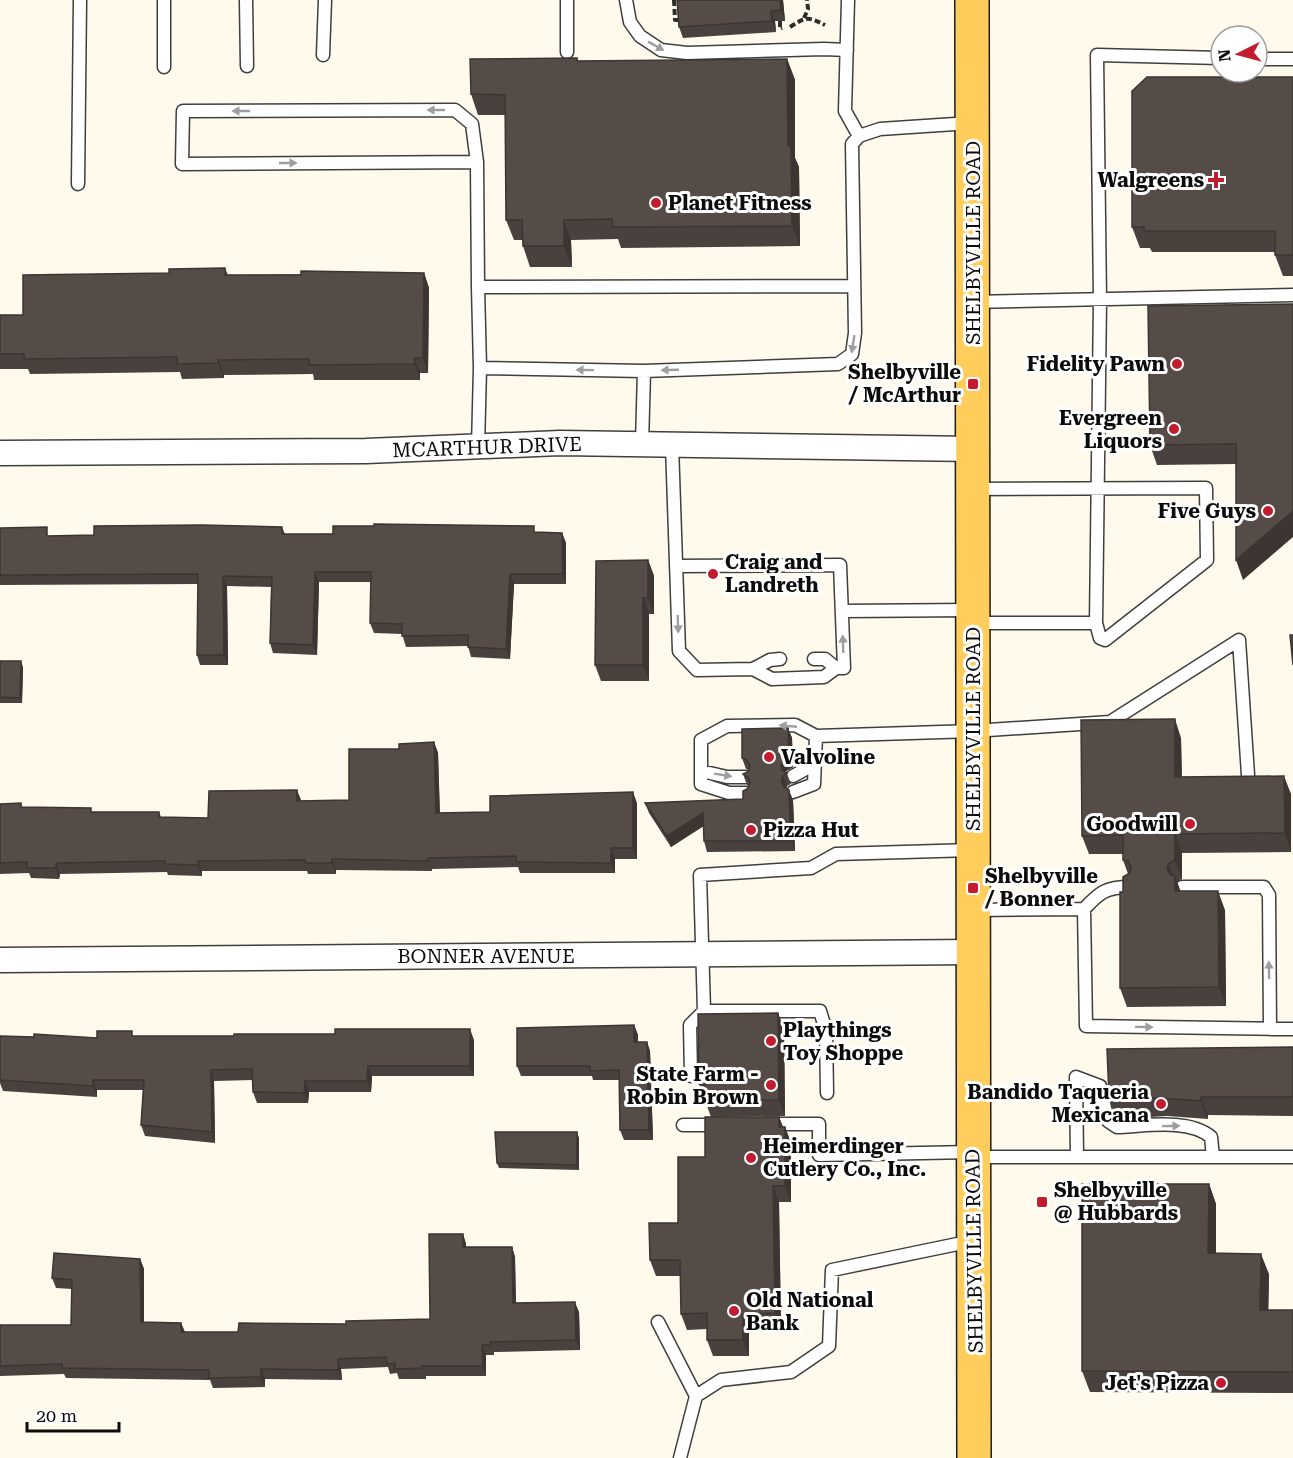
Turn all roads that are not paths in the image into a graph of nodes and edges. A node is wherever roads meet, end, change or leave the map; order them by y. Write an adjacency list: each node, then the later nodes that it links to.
1 (80, 0): 20 (lane)
2 (164, 0): 16 (lane)
3 (246, 0): 15 (lane)
4 (325, 0): 11 (lane)
5 (567, 0): 10 (lane)
6 (626, 0): 9 (lane, one-way to 9)
7 (848, 0): 9 (lane)
8 (972, 0): 17 (main road, SHELBYVILLE ROAD)
9 (847, 50): 18 (lane)
10 (567, 52)
11 (323, 55)
12 (1209, 58): 24 (lane)
13 (1269, 58): 14 (lane)
14 (1293, 59)
15 (247, 66)
16 (164, 67)
17 (972, 122): 18 (lane); 25 (main road, SHELBYVILLE ROAD)
18 (859, 136): 21 (lane)
19 (477, 162): 19 (lane, one-way to 19); 22 (lane)
20 (78, 184)
21 (854, 286): 22 (lane); 27 (lane, one-way to 27)
22 (478, 287): 26 (lane)
23 (1293, 295): 24 (lane)
24 (1100, 300): 25 (lane); 33 (lane)
25 (973, 302): 31 (main road, SHELBYVILLE ROAD)
26 (480, 368): 27 (lane, one-way to 26); 30 (lane)
27 (644, 371): 28 (lane)
28 (642, 444): 29 (street, MCARTHUR DRIVE); 30 (street, MCARTHUR DRIVE)
29 (672, 445): 31 (street, MCARTHUR DRIVE); 35 (lane)
30 (478, 447): 32 (street, MCARTHUR DRIVE)
31 (974, 449): 34 (main road, SHELBYVILLE ROAD)
32 (0, 453)
33 (1098, 488): 34 (lane); 38 (lane); 38 (lane)
34 (974, 489): 37 (main road, SHELBYVILLE ROAD)
35 (677, 566): 36 (lane); 42 (lane, one-way to 42)
36 (842, 611): 37 (lane); 41 (lane, one-way to 36)
37 (973, 617): 38 (lane); 43 (main road, SHELBYVILLE ROAD)
38 (1096, 623)
39 (780, 659): 42 (lane)
40 (814, 659): 41 (lane)
41 (836, 668): 42 (lane)
42 (753, 669)
43 (973, 731): 44 (lane); 47 (lane); 52 (main road, SHELBYVILLE ROAD)
44 (816, 736): 45 (lane); 46 (lane, one-way to 46)
45 (815, 764): 48 (lane); 50 (lane)
46 (701, 771): 49 (lane, one-way to 49); 51 (lane)
47 (1248, 775)
48 (793, 776)
49 (746, 777)
50 (793, 792)
51 (746, 793)
52 (973, 850): 56 (main road, SHELBYVILLE ROAD); 58 (lane)
53 (1130, 887): 55 (lane)
54 (1182, 887): 61 (lane, one-way to 54)
55 (1084, 909): 56 (lane); 61 (lane, one-way to 61)
56 (973, 910): 57 (main road, SHELBYVILLE ROAD)
57 (973, 952): 58 (street, BONNER AVENUE); 68 (main road, SHELBYVILLE ROAD)
58 (703, 954): 59 (street, BONNER AVENUE); 60 (lane)
59 (0, 960)
60 (704, 1011): 63 (lane); 64 (lane)
61 (1270, 1029): 62 (lane)
62 (1293, 1029)
63 (691, 1076)
64 (827, 1093)
65 (751, 1124): 68 (lane)
66 (683, 1125): 67 (lane)
67 (729, 1125)
68 (973, 1154): 69 (lane); 72 (main road, SHELBYVILLE ROAD)
69 (1077, 1157): 70 (lane); 70 (lane, one-way to 70)
70 (1213, 1157): 71 (lane)
71 (1293, 1157)
72 (974, 1241): 74 (lane); 76 (main road, SHELBYVILLE ROAD)
73 (658, 1322): 74 (lane)
74 (696, 1396): 75 (lane)
75 (680, 1458)
76 (974, 1458)

